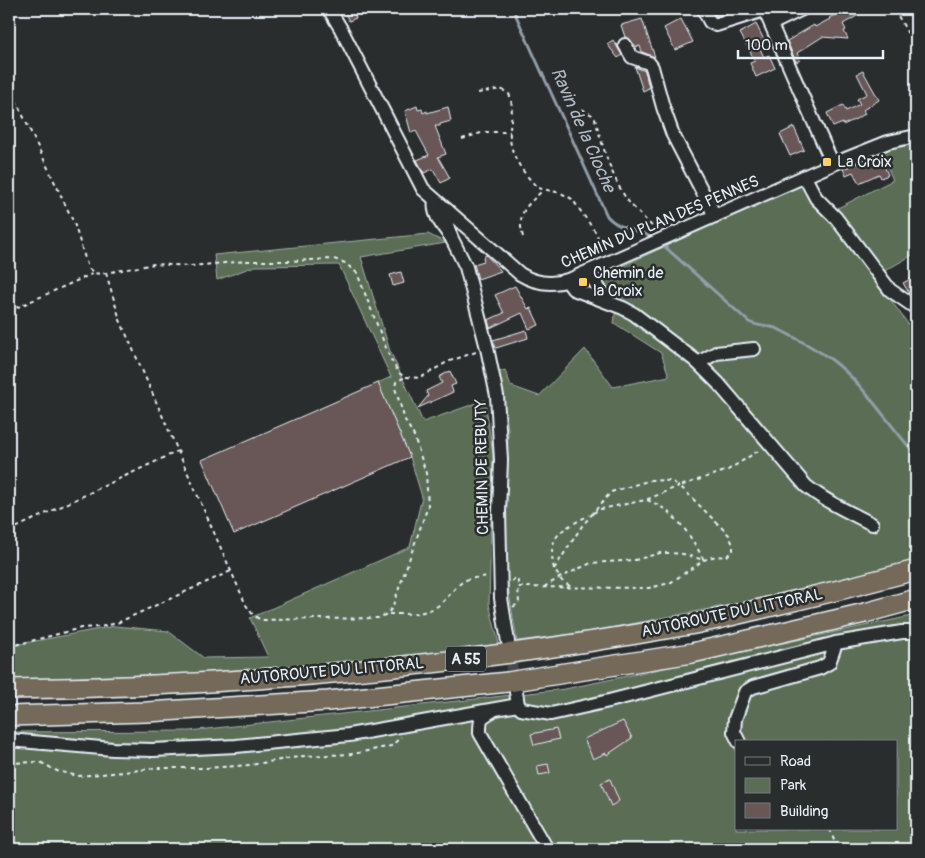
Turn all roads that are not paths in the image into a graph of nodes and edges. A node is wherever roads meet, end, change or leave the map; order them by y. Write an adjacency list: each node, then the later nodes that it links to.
1 (329, 9): 10 (street, CHEMIN DE REBUTY)
2 (703, 9): 3 (street)
3 (764, 9): 5 (street)
4 (802, 9): 5 (street)
5 (771, 24): 8 (street)
6 (625, 45): 12 (street)
7 (916, 136): 8 (street, CHEMIN DU PLAN DES PENNES)
8 (833, 164): 9 (street, CHEMIN DU PLAN DES PENNES)
9 (805, 177): 12 (street, CHEMIN DU PLAN DES PENNES); 17 (street)
10 (435, 200): 11 (street, CHEMIN DU PLAN DES PENNES); 13 (street, CHEMIN DE REBUTY)
11 (447, 210): 13 (street, CHEMIN DE REBUTY); 15 (street, CHEMIN DU PLAN DES PENNES)
12 (715, 216): 14 (street, CHEMIN DU PLAN DES PENNES)
13 (451, 237): 24 (street, CHEMIN DE REBUTY)
14 (588, 272): 15 (street, CHEMIN DU PLAN DES PENNES); 16 (street)
15 (567, 281): 16 (street)
16 (608, 302): 19 (street)
17 (916, 308)
18 (754, 349): 19 (street)
19 (698, 363): 20 (street)
20 (872, 524)
21 (916, 570): 26 (highway, AUTOROUTE DU LITTORAL / A 55)
22 (916, 599): 30 (highway, AUTOROUTE DU LITTORAL / A 55)
23 (916, 632): 25 (street)
24 (508, 642)
25 (836, 644): 28 (street); 32 (street)
26 (9, 689)
27 (516, 692): 28 (street)
28 (518, 705): 29 (street)
29 (492, 711): 31 (street); 33 (street)
30 (9, 716)
31 (9, 740)
32 (738, 740)
33 (547, 849)

